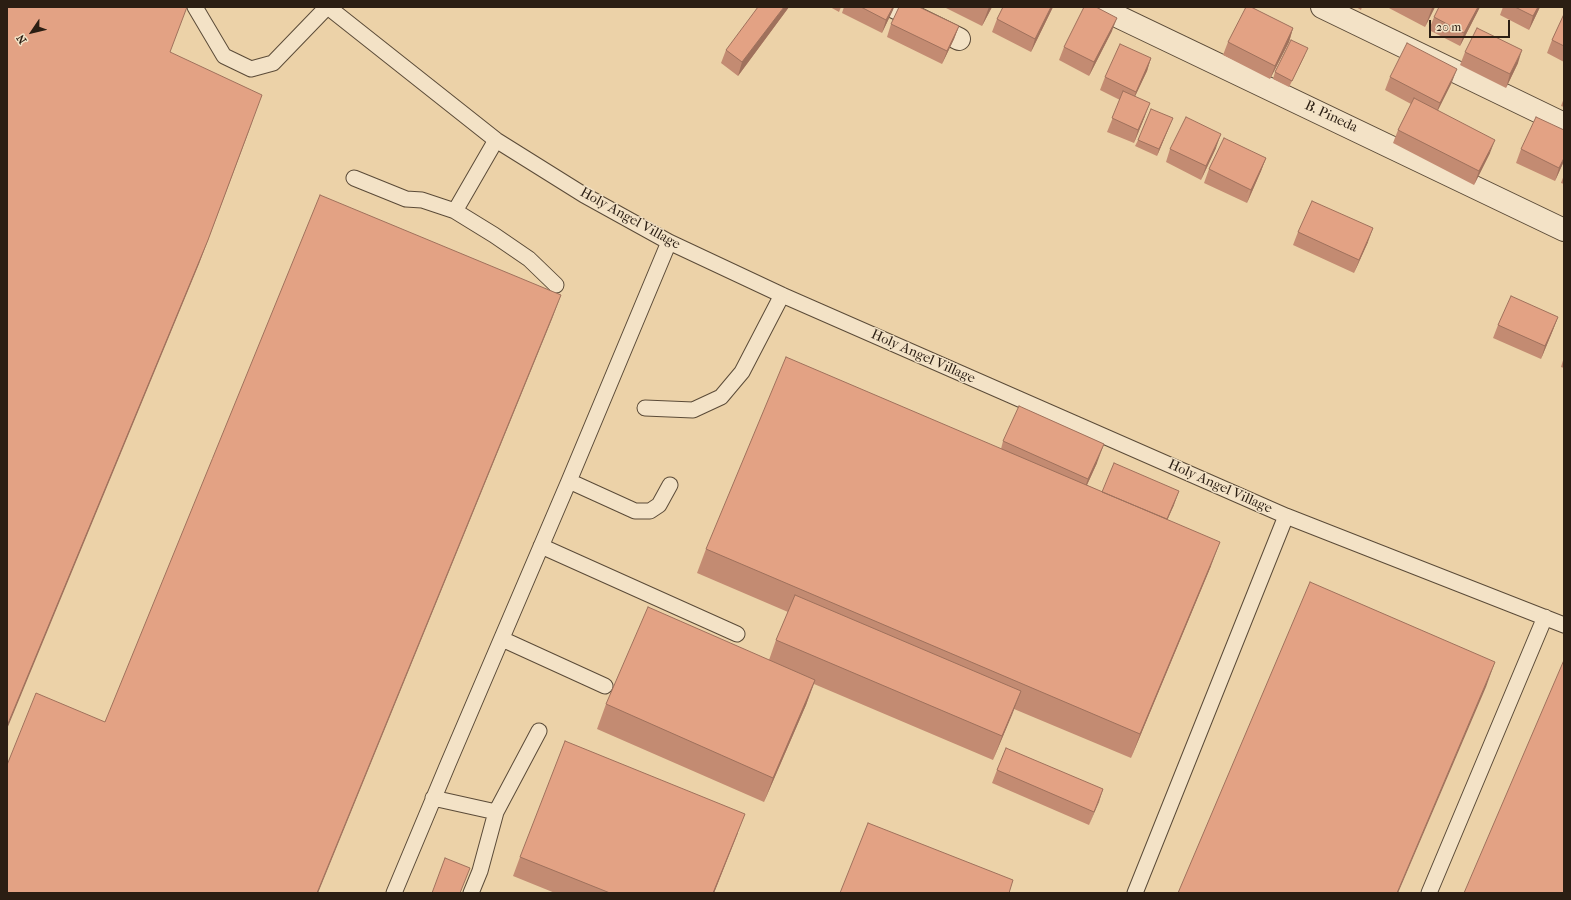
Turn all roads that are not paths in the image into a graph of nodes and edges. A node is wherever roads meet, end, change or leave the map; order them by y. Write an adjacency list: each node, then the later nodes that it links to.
1 (195, 7): 2 (lane)
2 (328, 7): 8 (lane, Holy Angel Village)
3 (894, 7): 6 (street)
4 (1098, 7): 11 (street, B. Pineda)
5 (1322, 7): 7 (street)
6 (959, 39)
7 (1564, 124)
8 (496, 140): 10 (lane); 12 (lane, Holy Angel Village)
9 (354, 178): 10 (lane)
10 (455, 211): 13 (lane)
11 (1564, 230)
12 (668, 242): 14 (lane, Holy Angel Village); 16 (lane)
13 (556, 286)
14 (782, 295): 15 (lane); 18 (lane, Holy Angel Village)
15 (645, 408)
16 (569, 482): 17 (lane); 19 (lane)
17 (670, 485)
18 (1286, 516): 20 (lane, Holy Angel Village); 30 (lane)
19 (541, 546): 22 (lane); 23 (lane)
20 (1545, 617): 21 (lane, Holy Angel Village); 31 (lane)
21 (1564, 624)
22 (737, 634)
23 (502, 640): 24 (lane); 26 (lane)
24 (605, 686)
25 (538, 731): 27 (lane)
26 (433, 798): 27 (lane); 28 (lane)
27 (496, 812): 29 (lane)
28 (394, 893)
29 (471, 893)
30 (1135, 893)
31 (1429, 893)

